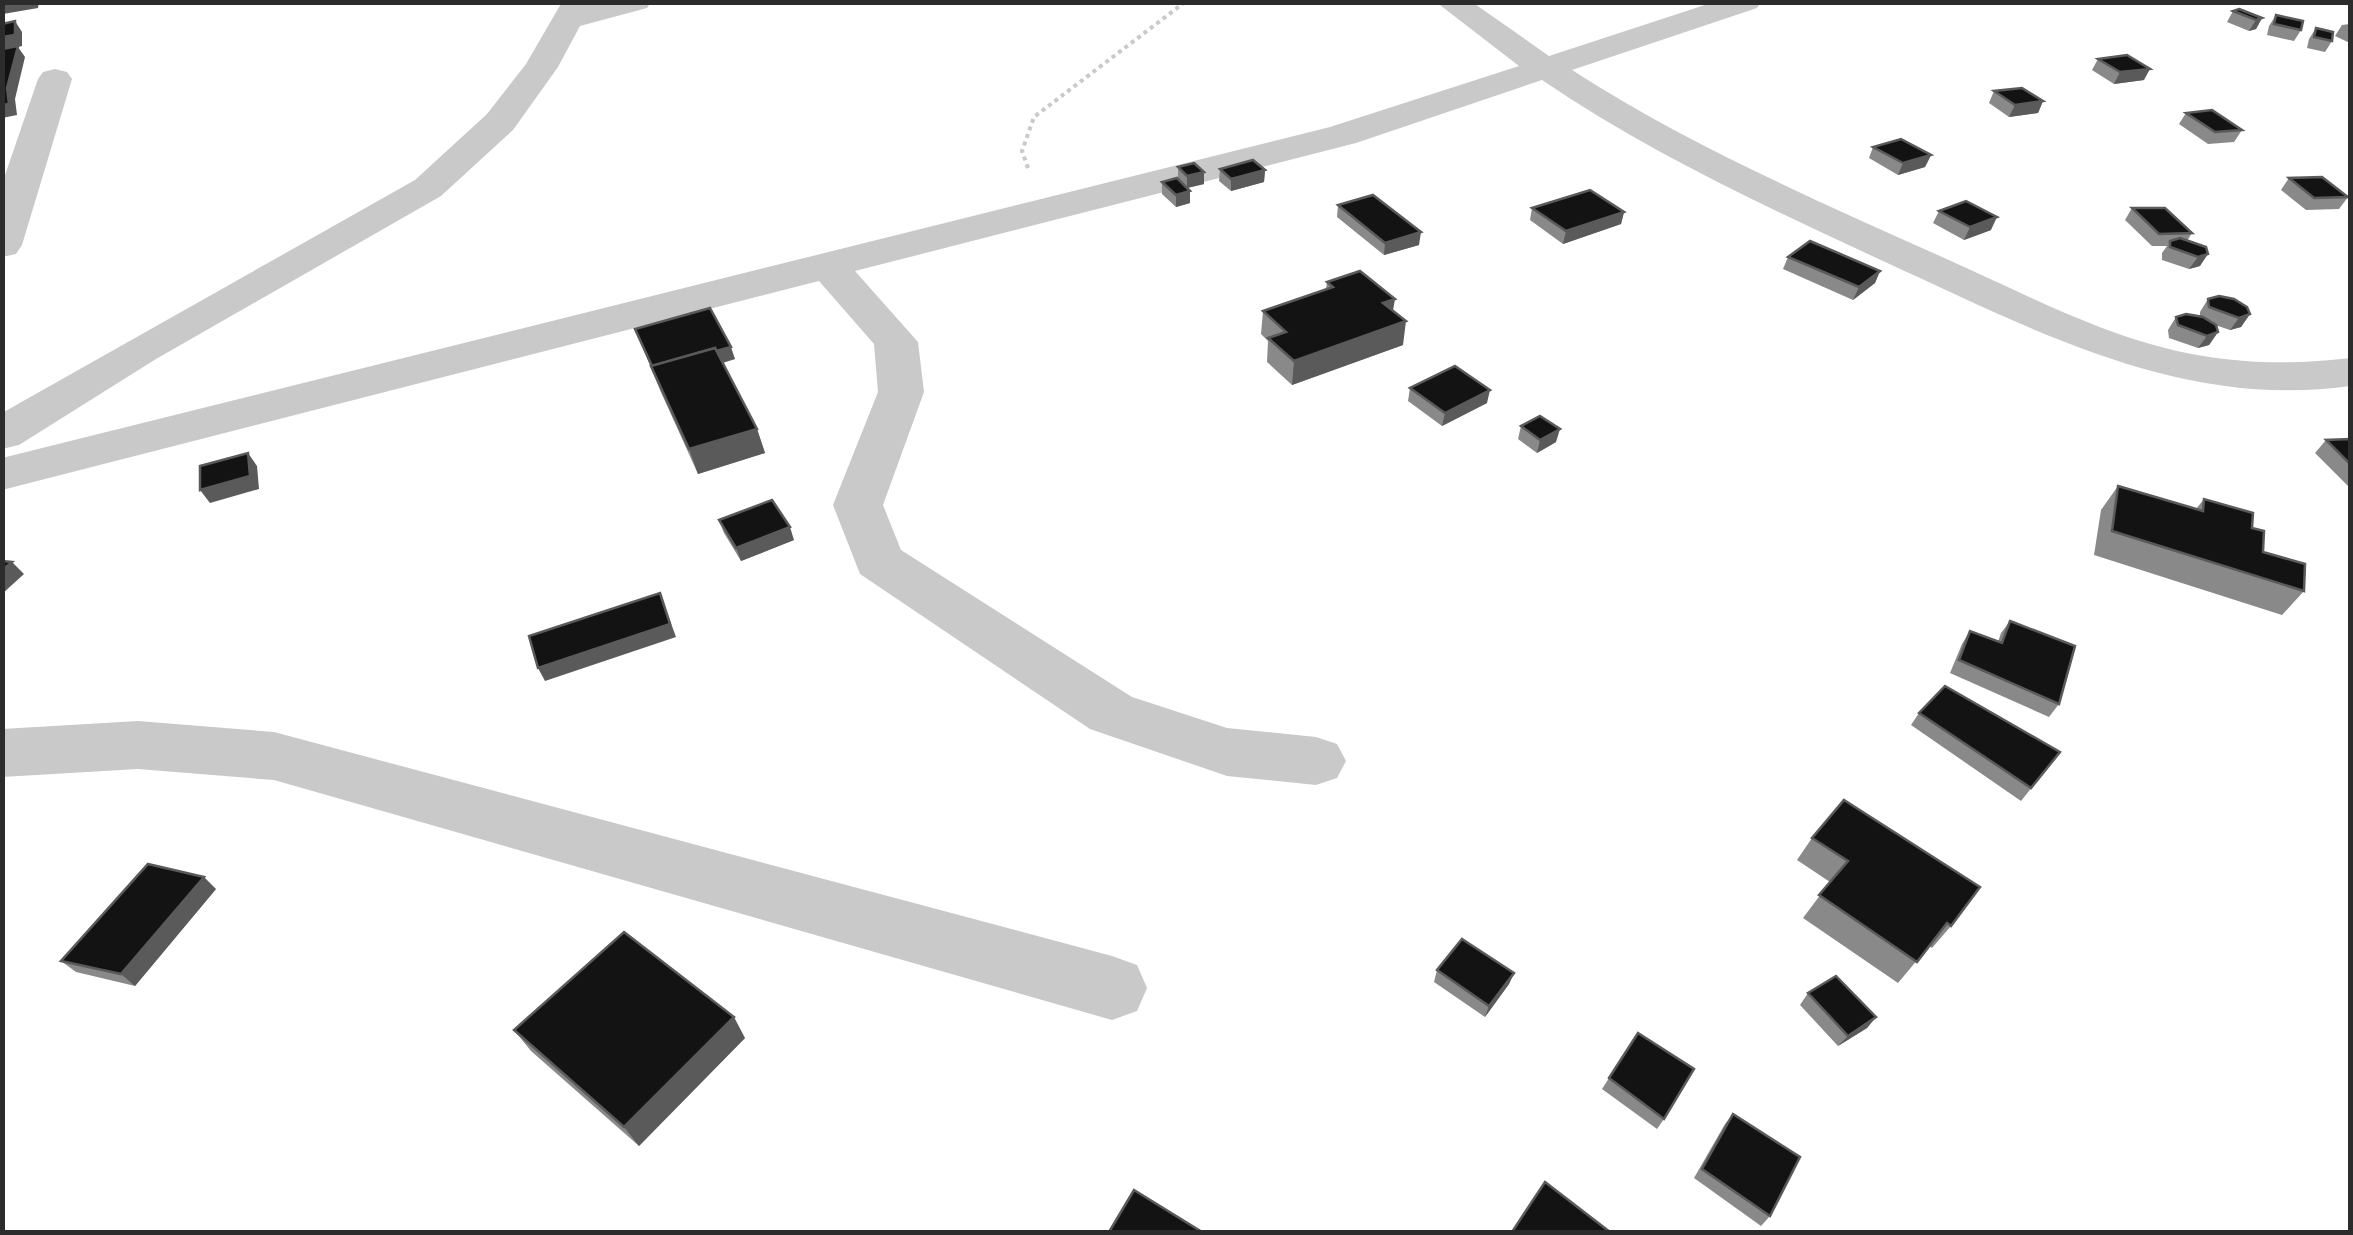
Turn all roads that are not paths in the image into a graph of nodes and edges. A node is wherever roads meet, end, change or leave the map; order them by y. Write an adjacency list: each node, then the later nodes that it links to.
1 (636, 2): 4 (street)
2 (1451, 2): 5 (street)
3 (1746, 2): 5 (street)
4 (574, 11): 10 (street)
5 (1545, 71): 8 (street); 9 (street)
6 (55, 79): 7 (street)
7 (2, 245)
8 (828, 266): 11 (street); 13 (street)
9 (2350, 372)
10 (2, 434)
11 (2, 474)
12 (2, 753): 14 (street)
13 (1316, 761)
14 (1112, 988)

